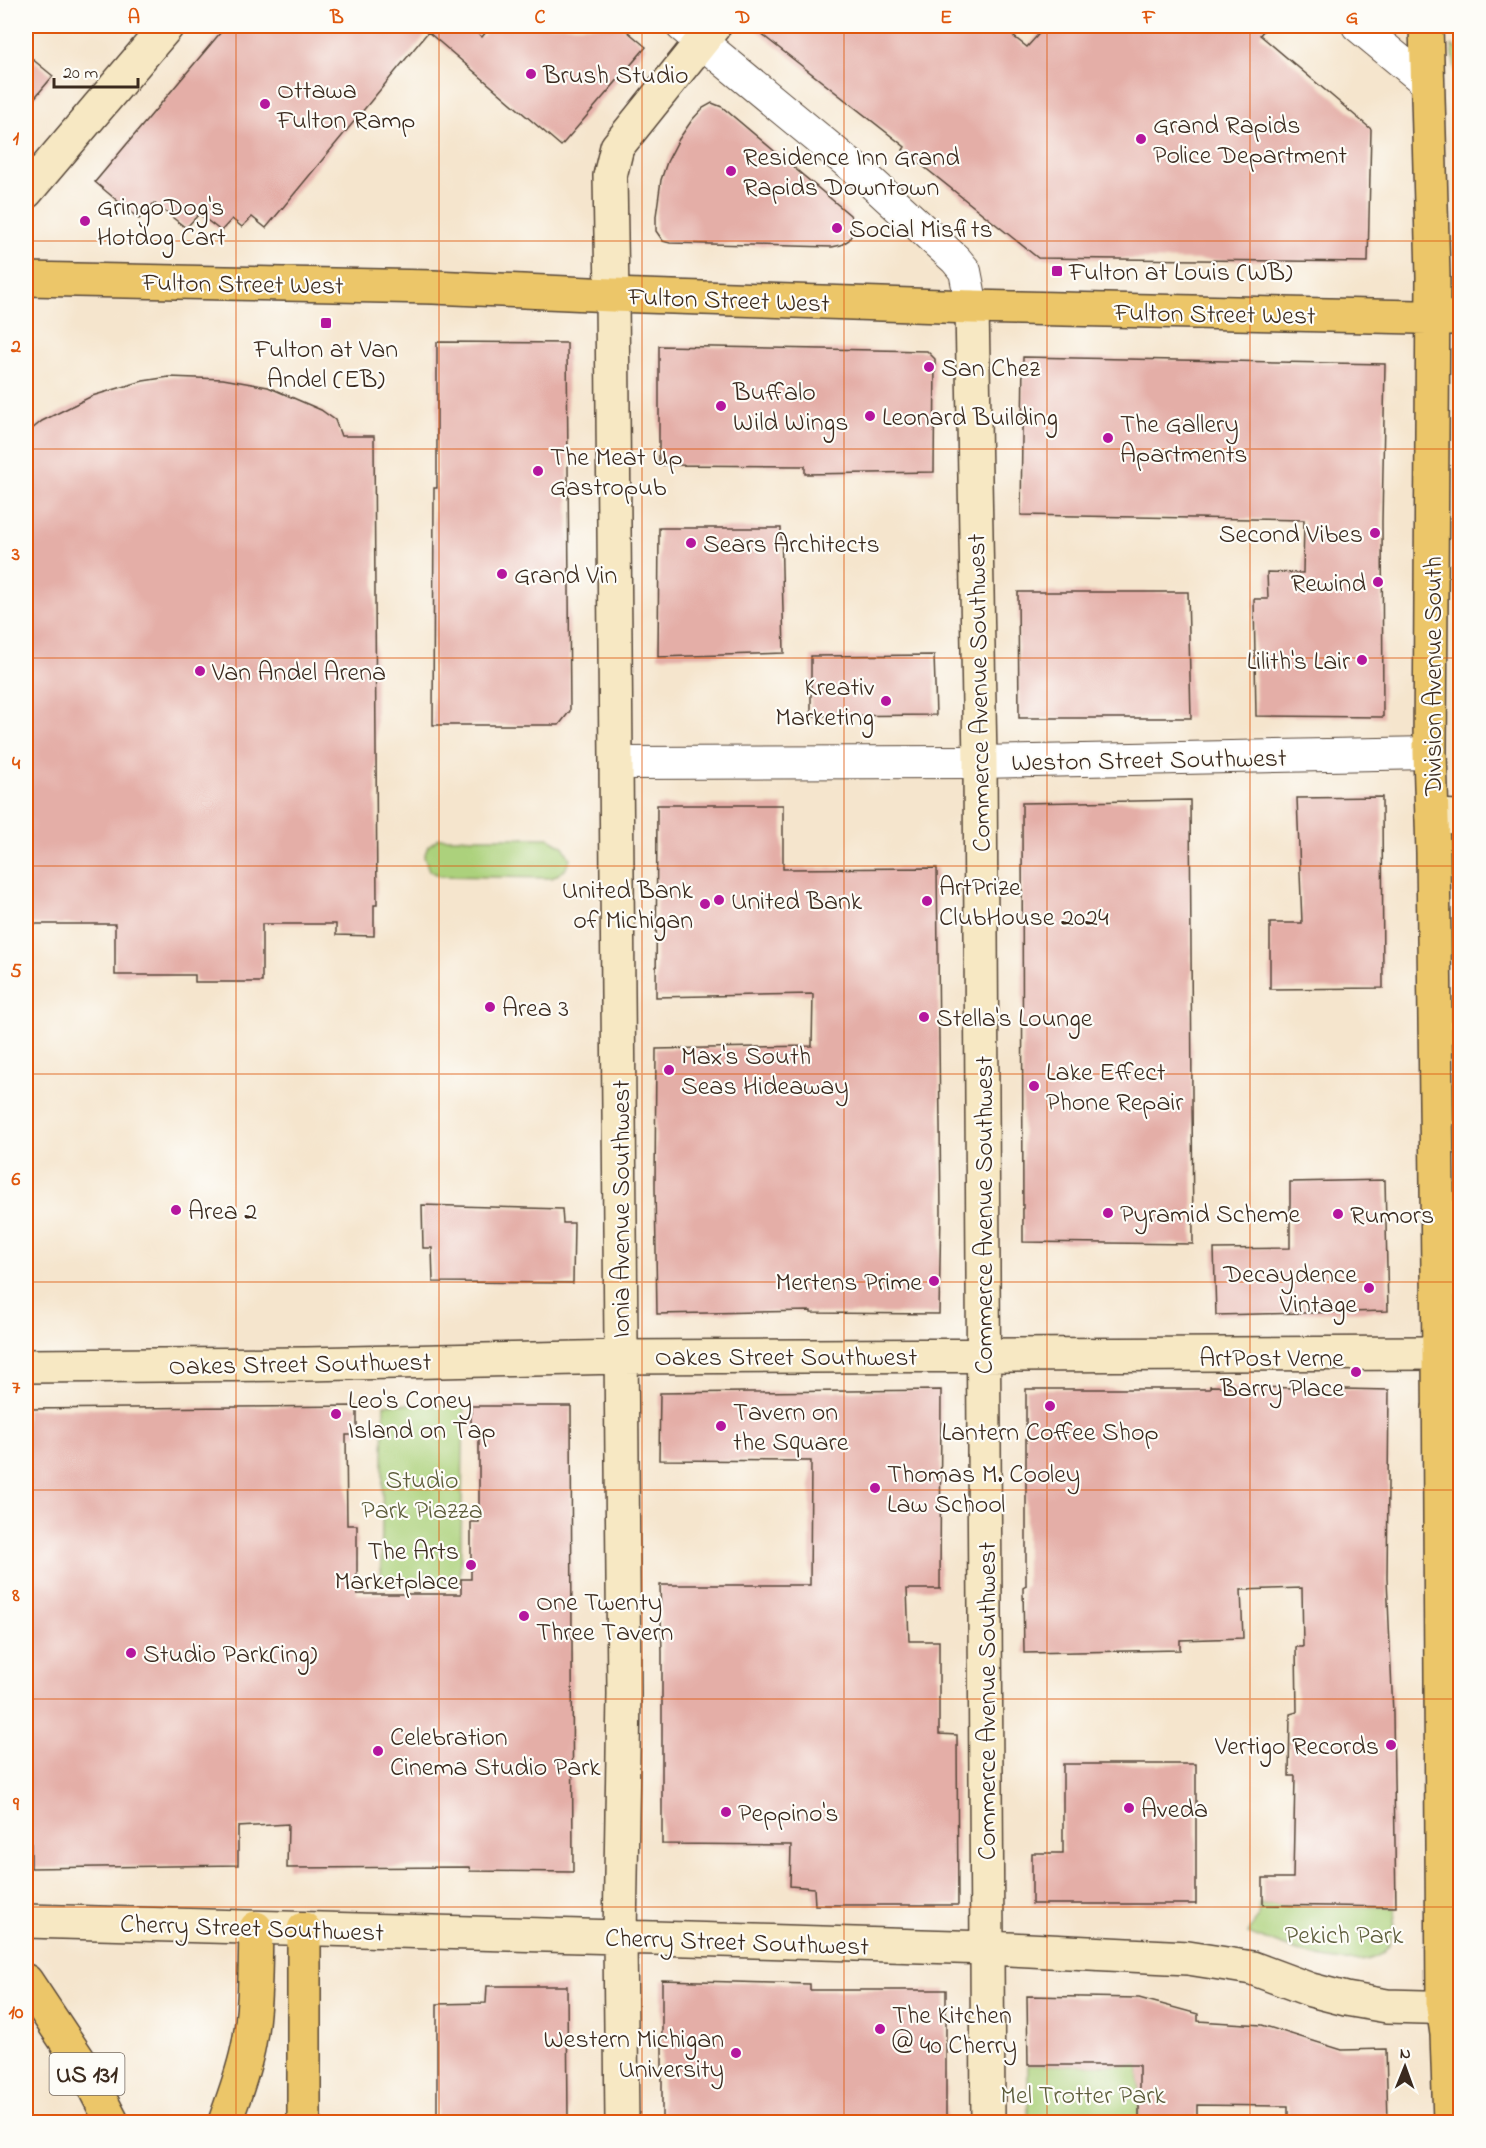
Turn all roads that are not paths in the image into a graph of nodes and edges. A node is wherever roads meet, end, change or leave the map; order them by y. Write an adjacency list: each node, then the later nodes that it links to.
1 (166, 26): 6 (street)
2 (1358, 26): 5 (street)
3 (1426, 26): 5 (main road, Division Avenue South)
4 (699, 31): 8 (street, Ionia Avenue Southwest); 9 (street)
5 (1428, 83): 10 (main road, Division Avenue South)
6 (26, 192)
7 (26, 279): 8 (main road, Fulton Street West)
8 (612, 295): 9 (main road, Fulton Street West); 13 (street, Ionia Avenue Southwest)
9 (972, 307): 10 (main road, Fulton Street West); 12 (street, Commerce Avenue Southwest)
10 (1447, 318): 11 (main road, Division Avenue South)
11 (1430, 753): 12 (street, Weston Street Southwest); 14 (main road, Division Avenue South)
12 (980, 762): 13 (street, Weston Street Southwest); 16 (street, Commerce Avenue Southwest)
13 (616, 763): 17 (street, Ionia Avenue Southwest)
14 (1447, 816): 15 (main road, Division Avenue South)
15 (1439, 1353): 16 (street, Oakes Street Southwest); 19 (main road, Division Avenue South)
16 (984, 1355): 17 (street, Oakes Street Southwest); 24 (street, Commerce Avenue Southwest)
17 (621, 1357): 18 (street, Oakes Street Southwest); 23 (street, Ionia Avenue Southwest)
18 (26, 1366)
19 (1450, 1410): 26 (main road, Division Avenue South)
20 (26, 1921): 21 (street, Cherry Street Southwest)
21 (256, 1928): 22 (street, Cherry Street Southwest); 28 (main road)
22 (304, 1929): 23 (street, Cherry Street Southwest); 29 (main road)
23 (620, 1937): 24 (street, Cherry Street Southwest); 30 (street, Ionia Avenue Southwest)
24 (987, 1948): 26 (street, Cherry Street Southwest); 31 (street, Commerce Avenue Southwest)
25 (26, 1981): 27 (main road, US 131)
26 (1452, 2007): 32 (main road, Division Avenue South); 33 (main road, Division Avenue South)
27 (112, 2122)
28 (225, 2122)
29 (304, 2122)
30 (622, 2122)
31 (988, 2122)
32 (1435, 2122)
33 (1450, 2122)

